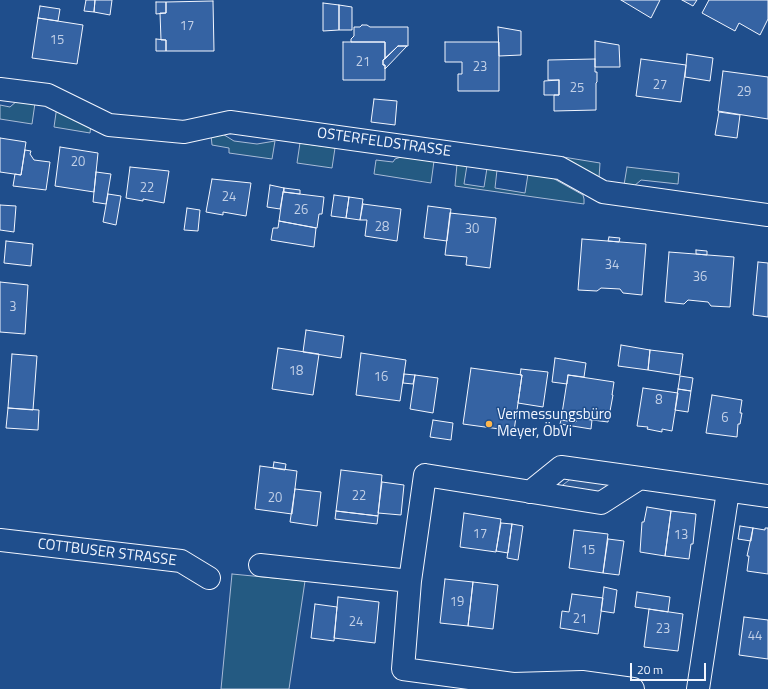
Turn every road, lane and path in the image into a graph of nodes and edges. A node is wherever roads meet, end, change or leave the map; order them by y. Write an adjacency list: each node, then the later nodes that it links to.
1 (0, 89): 2 (street, OSTERFELDSTRASSE)
2 (768, 215)
3 (640, 478): 4 (street); 5 (street); 5 (street)
4 (728, 491): 6 (street); 12 (street)
5 (530, 492): 10 (street)
6 (768, 496)
7 (0, 540): 9 (street, COTTBUSER STRASSE)
8 (260, 565): 10 (street)
9 (209, 578)
10 (410, 581): 11 (street)
11 (633, 689)
12 (698, 689)

